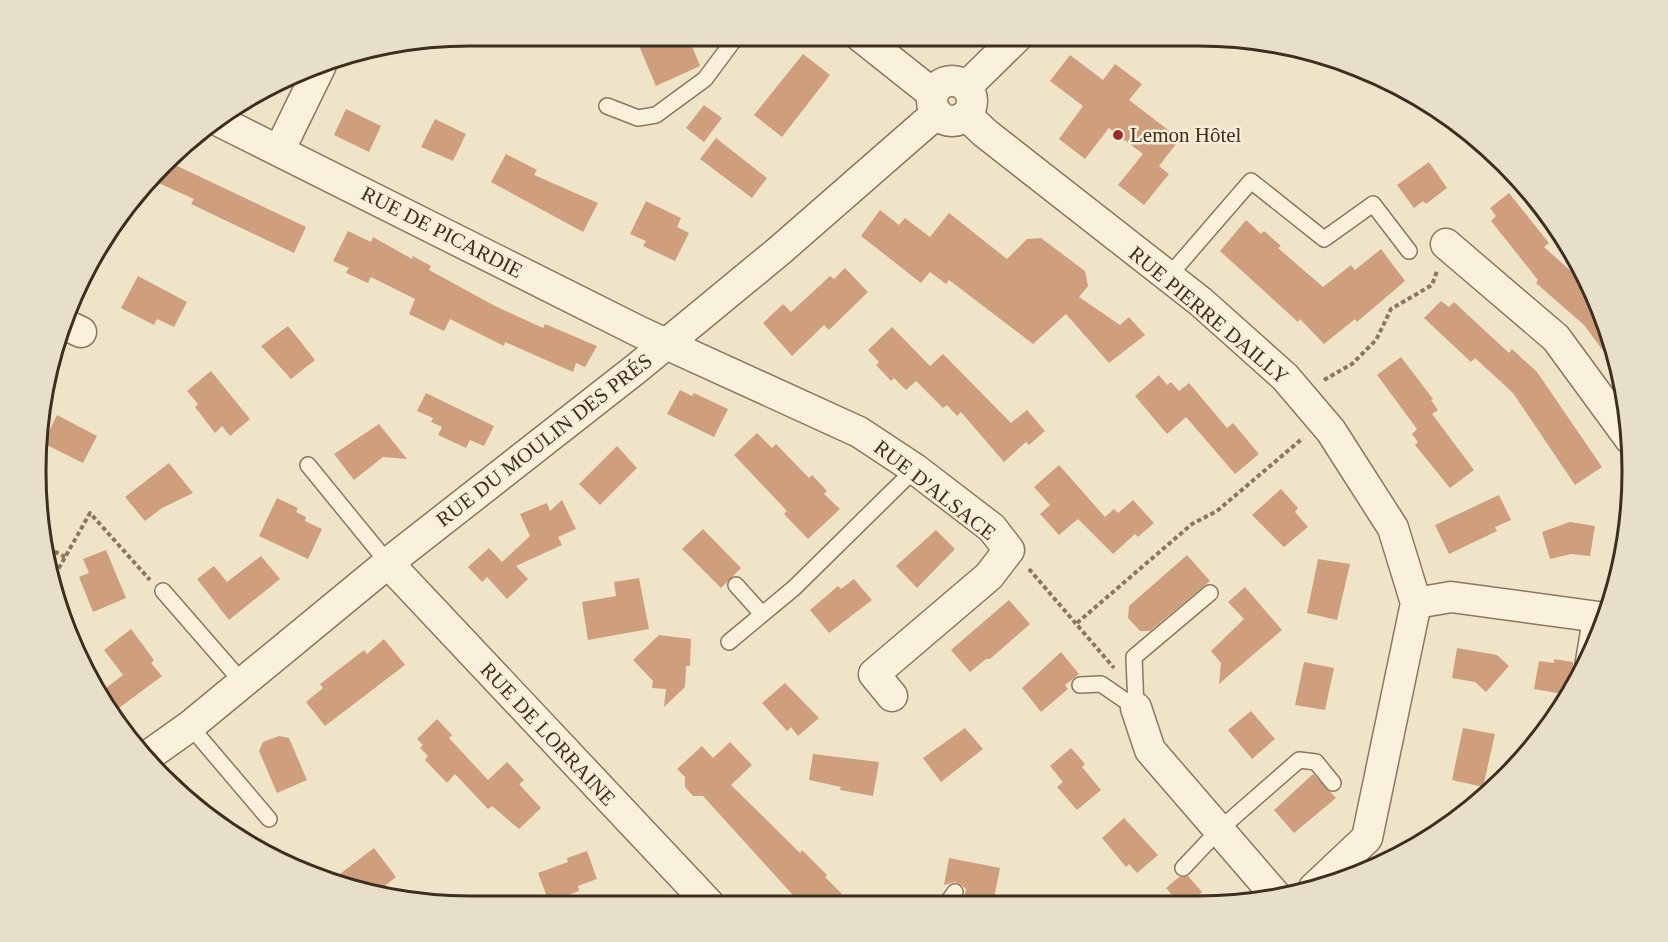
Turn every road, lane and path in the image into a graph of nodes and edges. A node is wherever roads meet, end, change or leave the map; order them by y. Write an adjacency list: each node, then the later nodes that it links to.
1 (730, 46): 7 (lane)
2 (871, 46): 6 (street)
3 (1010, 46): 5 (street)
4 (315, 77): 9 (street)
5 (966, 101): 6 (street, RUE DU MOULIN DES PRÉS); 12 (street, RUE PIERRE DAILLY)
6 (935, 103): 13 (street, RUE DU MOULIN DES PRÉS)
7 (607, 106)
8 (226, 125): 9 (street, RUE DE PICARDIE)
9 (279, 151): 13 (street, RUE DE PICARDIE)
10 (1446, 244): 14 (path); 15 (street)
11 (1408, 251): 12 (lane)
12 (1168, 277): 14 (street, RUE PIERRE DAILLY)
13 (667, 344): 17 (street, RUE D'ALSACE); 21 (street, RUE DU MOULIN DES PRÉS)
14 (1314, 410): 26 (street, RUE PIERRE DAILLY); 29 (path)
15 (1619, 424)
16 (308, 465): 21 (lane)
17 (915, 469): 18 (street, RUE D'ALSACE); 27 (lane)
18 (1009, 550): 29 (path); 33 (street, RUE D'ALSACE)
19 (55, 551): 20 (path)
20 (65, 557): 22 (path); 24 (path)
21 (388, 563): 31 (street, RUE DU MOULIN DES PRÉS); 43 (street, RUE DE LORRAINE)
22 (58, 569)
23 (736, 585): 27 (lane)
24 (163, 591): 31 (lane)
25 (1210, 593): 34 (lane)
26 (1416, 603): 28 (street); 41 (street, RUE PIERRE DAILLY)
27 (762, 614): 30 (lane)
28 (1595, 617)
29 (1077, 623): 34 (path)
30 (729, 642)
31 (243, 683): 35 (street, RUE DU MOULIN DES PRÉS)
32 (1080, 685): 34 (lane)
33 (892, 696)
34 (1136, 708): 39 (street)
35 (190, 726): 36 (street, RUE DU MOULIN DES PRÉS); 38 (lane)
36 (153, 752)
37 (1333, 783): 39 (lane)
38 (269, 819)
39 (1220, 830): 40 (lane); 42 (street)
40 (1183, 868)
41 (1328, 874)
42 (1270, 889)
43 (701, 896)

